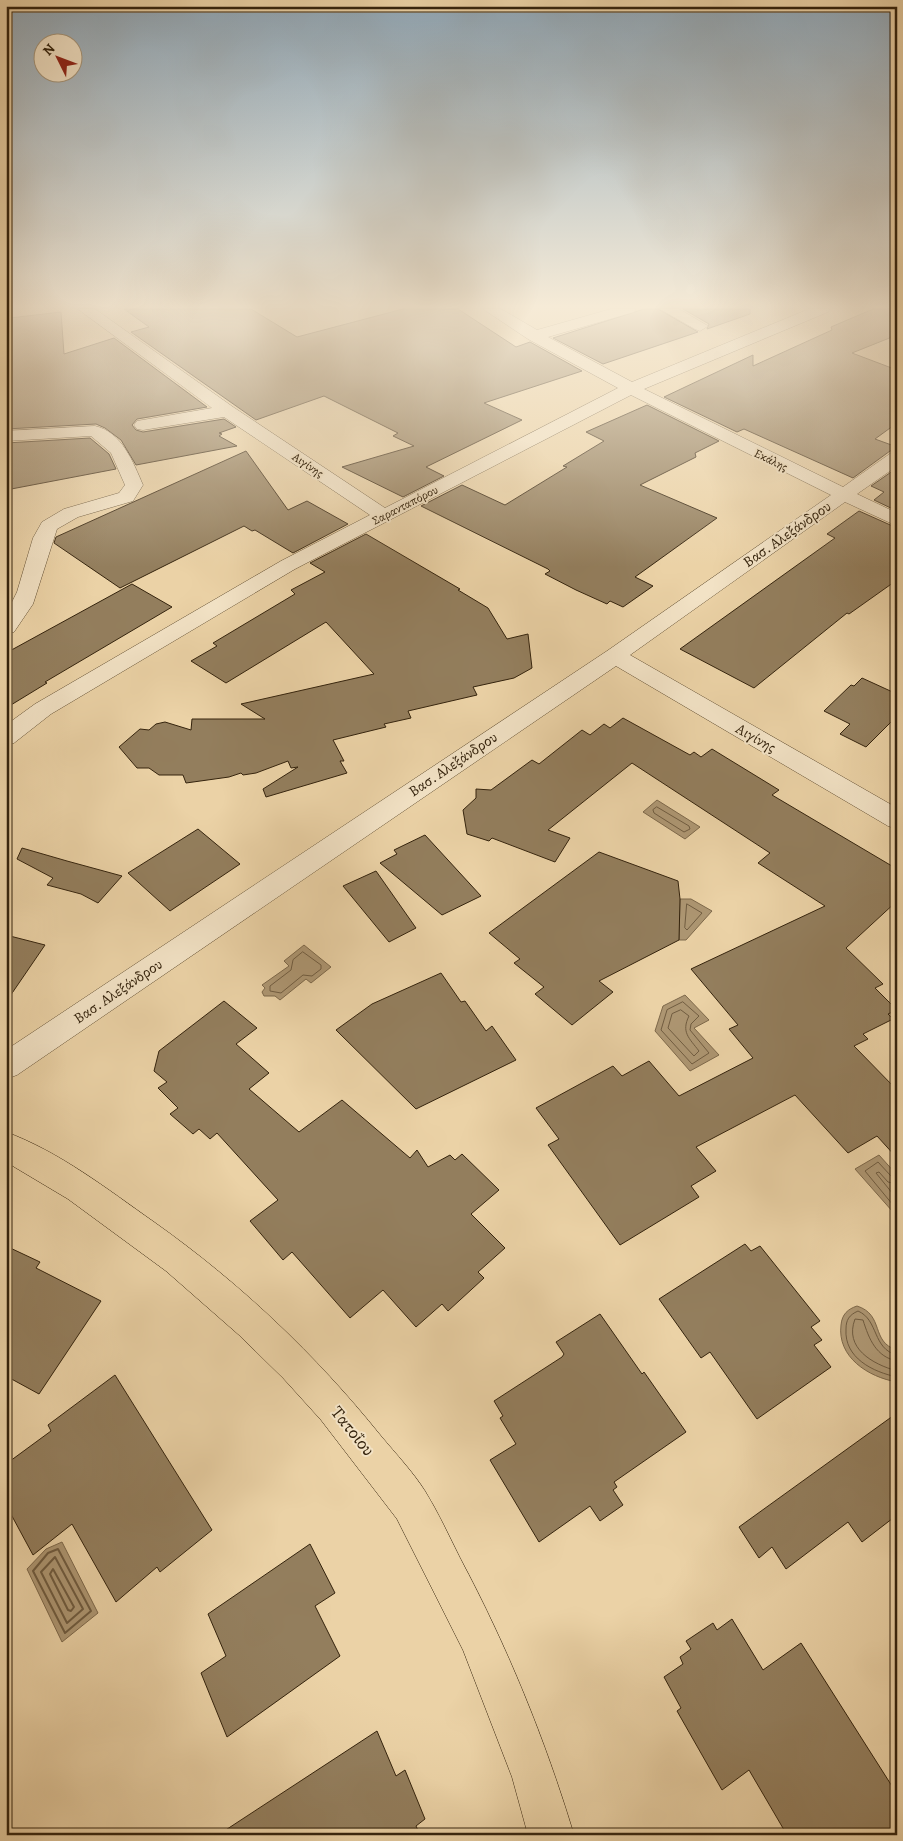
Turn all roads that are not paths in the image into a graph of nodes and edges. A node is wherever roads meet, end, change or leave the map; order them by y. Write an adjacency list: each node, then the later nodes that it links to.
1 (205, 395): 4 (street, Αιγίνης)
2 (619, 395): 9 (street, Σαρανταπόρου)
3 (642, 395): 8 (street, Εκάλης)
4 (227, 411): 5 (street); 9 (street, Αιγίνης)
5 (143, 425)
6 (6, 436): 11 (street)
7 (897, 457): 8 (street, Βασ. Αλεξάνδρου)
8 (844, 494): 10 (street, Εκάλης); 12 (street, Βασ. Αλεξάνδρου)
9 (384, 516): 13 (street, Σαρανταπόρου)
10 (897, 520)
11 (6, 627)
12 (615, 656): 14 (street, Αιγίνης); 15 (street, Βασ. Αλεξάνδρου)
13 (6, 737)
14 (897, 820)
15 (6, 1066)
16 (6, 1146): 17 (main road, Τατοΐου)
17 (551, 1835)

